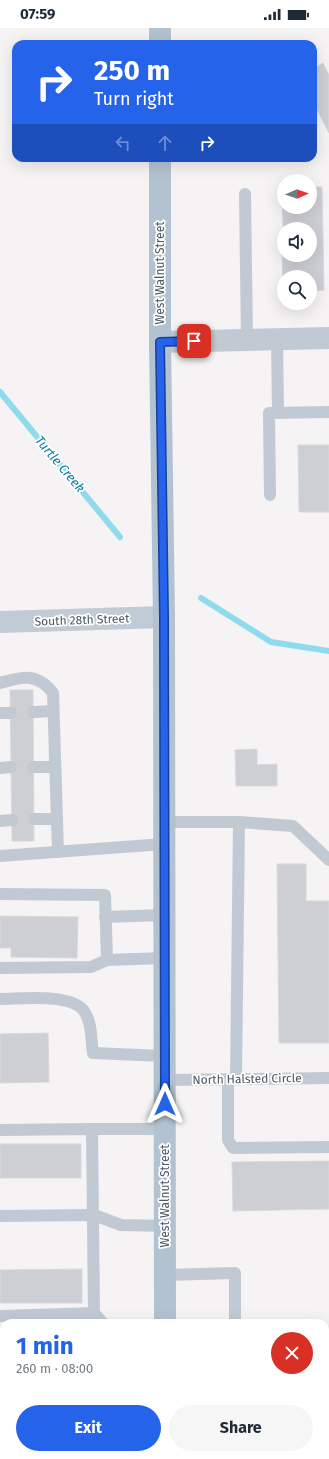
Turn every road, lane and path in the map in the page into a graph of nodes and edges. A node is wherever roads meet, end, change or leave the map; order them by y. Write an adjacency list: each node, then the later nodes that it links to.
1 (160, 28): 2 (main road)
2 (160, 40)
3 (160, 162): 8 (main road, West Walnut Street)
4 (245, 194): 7 (lane)
5 (329, 338): 6 (street)
6 (277, 339): 7 (street); 9 (lane)
7 (247, 340): 8 (street)
8 (160, 342): 12 (main road, West Walnut Street)
9 (278, 412): 10 (lane); 11 (lane)
10 (329, 412)
11 (270, 495)
12 (164, 617): 13 (street, South 28th Street); 21 (main road, West Walnut Street)
13 (0, 622)
14 (0, 683): 15 (lane)
15 (53, 711): 16 (lane); 17 (lane)
16 (33, 712)
17 (55, 766): 18 (lane); 20 (lane)
18 (33, 767)
19 (34, 819): 20 (lane)
20 (57, 819): 24 (lane)
21 (164, 822): 22 (lane); 23 (main road, West Walnut Street)
22 (239, 822): 26 (lane); 36 (lane)
23 (164, 844): 24 (lane); 28 (main road, West Walnut Street)
24 (58, 852): 25 (lane)
25 (0, 856)
26 (329, 860)
27 (0, 894): 29 (lane)
28 (164, 915): 29 (lane); 30 (main road, West Walnut Street)
29 (105, 917): 31 (lane)
30 (164, 958): 31 (lane); 34 (main road, West Walnut Street)
31 (107, 960): 32 (lane)
32 (0, 968)
33 (0, 999): 34 (lane)
34 (164, 1056): 37 (main road, West Walnut Street)
35 (329, 1078): 36 (lane, North Halsted Circle)
36 (232, 1079): 37 (lane, North Halsted Circle); 41 (lane)
37 (165, 1080): 39 (main road, West Walnut Street)
38 (92, 1129): 39 (lane); 40 (lane); 42 (lane)
39 (165, 1129): 44 (main road, West Walnut Street)
40 (0, 1130)
41 (329, 1147)
42 (94, 1215): 43 (lane); 44 (lane); 46 (lane)
43 (0, 1216)
44 (165, 1226): 45 (main road, West Walnut Street)
45 (165, 1275): 50 (main road, West Walnut Street); 51 (lane)
46 (94, 1313): 48 (lane); 49 (lane)
47 (0, 1316): 48 (lane)
48 (18, 1319)
49 (99, 1319)
50 (165, 1319)
51 (235, 1319)

